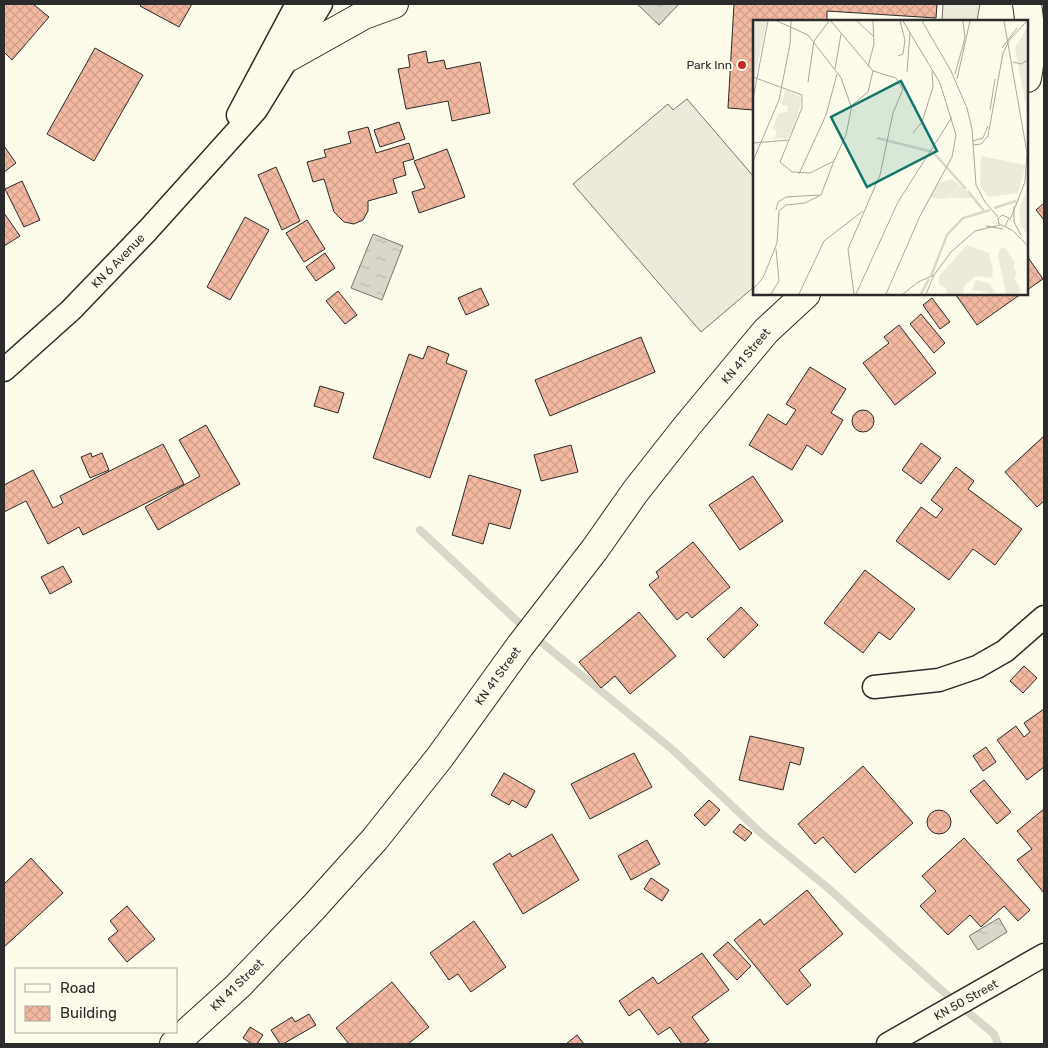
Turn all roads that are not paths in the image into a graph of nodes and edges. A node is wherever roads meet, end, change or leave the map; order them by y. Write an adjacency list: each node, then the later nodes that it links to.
1 (297, 4): 7 (street, KN 6 Avenue)
2 (321, 4): 5 (street, KN 6 Avenue)
3 (394, 4): 5 (main road)
4 (1027, 4): 6 (main road)
5 (289, 57): 7 (street, KN 6 Avenue)
6 (1028, 72)
7 (225, 143): 9 (street, KN 6 Avenue)
8 (805, 295): 13 (main road, KN 41 Street)
9 (4, 370)
10 (1044, 617): 11 (street)
11 (874, 688)
12 (1044, 955): 14 (street, KN 50 Street)
13 (174, 1044)
14 (888, 1044)

